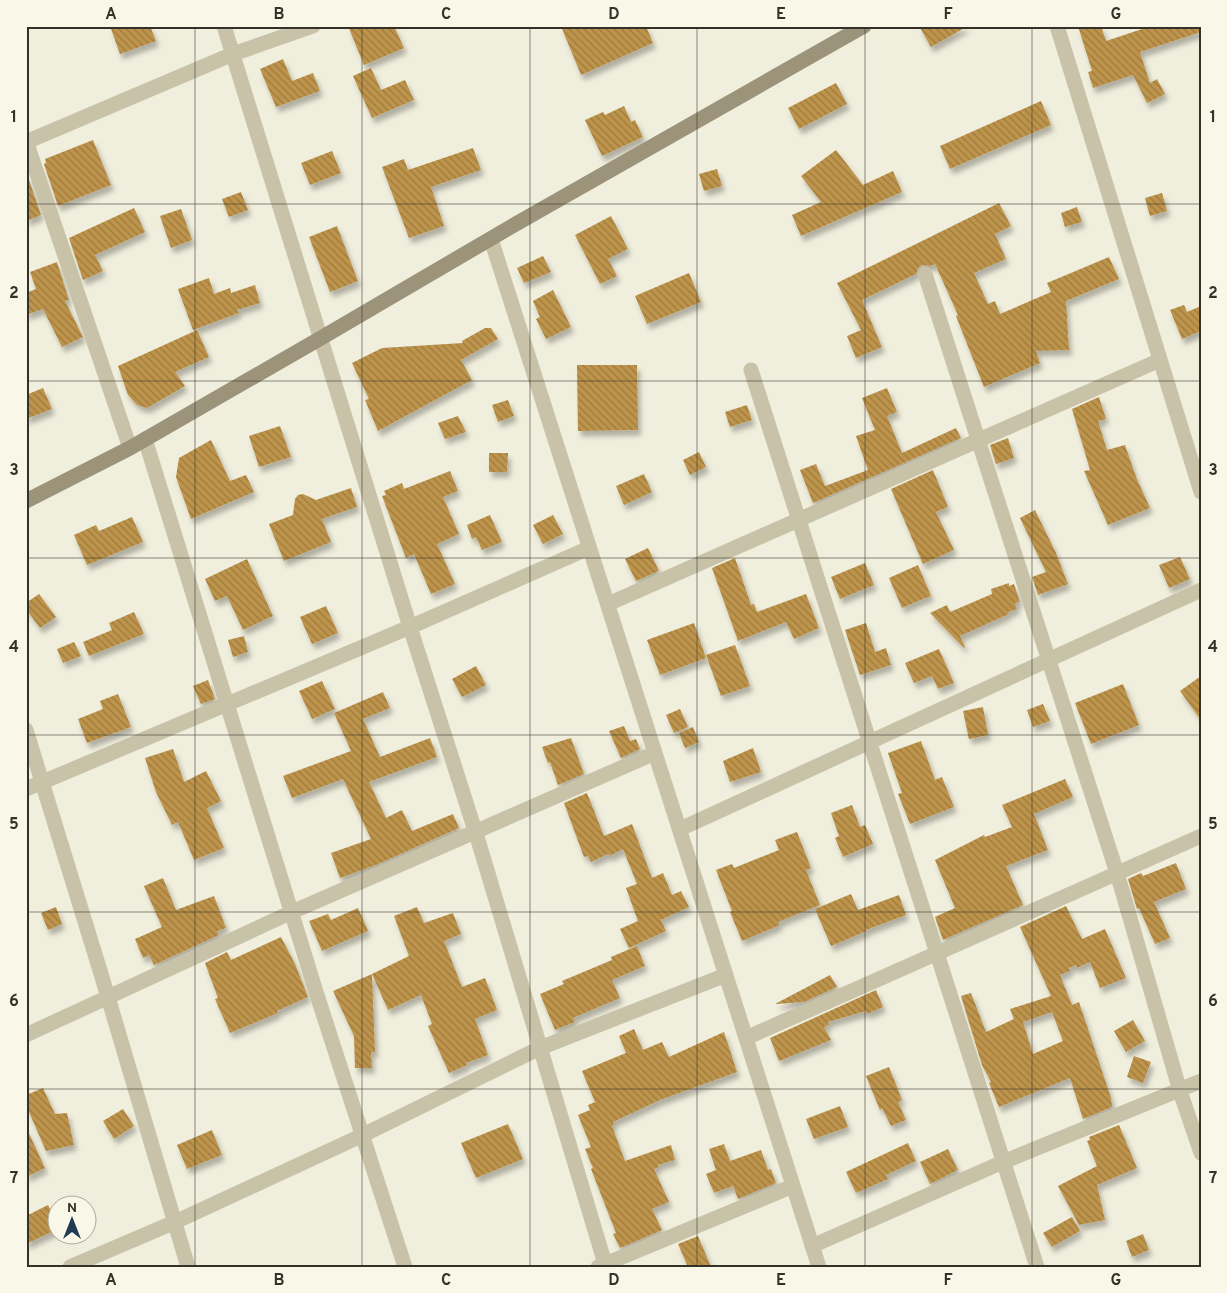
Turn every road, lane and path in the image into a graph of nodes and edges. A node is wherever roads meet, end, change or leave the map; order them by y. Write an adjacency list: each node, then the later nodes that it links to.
1 (224, 26): 5 (street)
2 (313, 26): 5 (street)
3 (864, 26): 7 (main road)
4 (1057, 26): 10 (street)
5 (233, 54): 6 (street); 9 (street)
6 (26, 142): 14 (street)
7 (491, 238): 9 (main road); 18 (street)
8 (925, 274): 13 (street)
9 (321, 338): 12 (main road); 21 (street)
10 (1160, 360): 13 (street); 15 (street)
11 (751, 370): 17 (street)
12 (146, 439): 14 (main road); 23 (street)
13 (978, 440): 17 (street); 22 (street)
14 (130, 448): 16 (main road)
15 (1201, 492)
16 (26, 501)
17 (799, 519): 20 (street); 25 (street)
18 (589, 548): 20 (street); 21 (street)
19 (1201, 590): 22 (street)
20 (608, 604): 26 (street)
21 (410, 627): 23 (street); 30 (street)
22 (1049, 660): 25 (street); 32 (street)
23 (228, 704): 27 (street); 33 (street)
24 (26, 730): 27 (street)
25 (870, 742): 29 (street); 34 (street)
26 (655, 753): 29 (street); 30 (street)
27 (42, 783): 28 (street); 36 (street)
28 (26, 789)
29 (680, 829): 35 (street)
30 (476, 832): 33 (street); 39 (street)
31 (1201, 836): 32 (street)
32 (1117, 873): 34 (street); 41 (street)
33 (292, 912): 36 (street); 42 (street)
34 (937, 953): 38 (street); 44 (street)
35 (726, 975): 38 (street); 39 (street)
36 (108, 997): 37 (street); 46 (street)
37 (26, 1036)
38 (746, 1038): 45 (street)
39 (540, 1048): 42 (street); 48 (street)
40 (1201, 1081): 41 (street)
41 (1180, 1091): 43 (street); 44 (street)
42 (363, 1135): 46 (street); 51 (street)
43 (1201, 1153)
44 (1003, 1162): 47 (street); 53 (street)
45 (793, 1186): 47 (street); 48 (street)
46 (175, 1222): 49 (street); 50 (street)
47 (812, 1246): 52 (street)
48 (603, 1266)
49 (70, 1267)
50 (188, 1267)
51 (405, 1267)
52 (819, 1267)
53 (1037, 1267)

